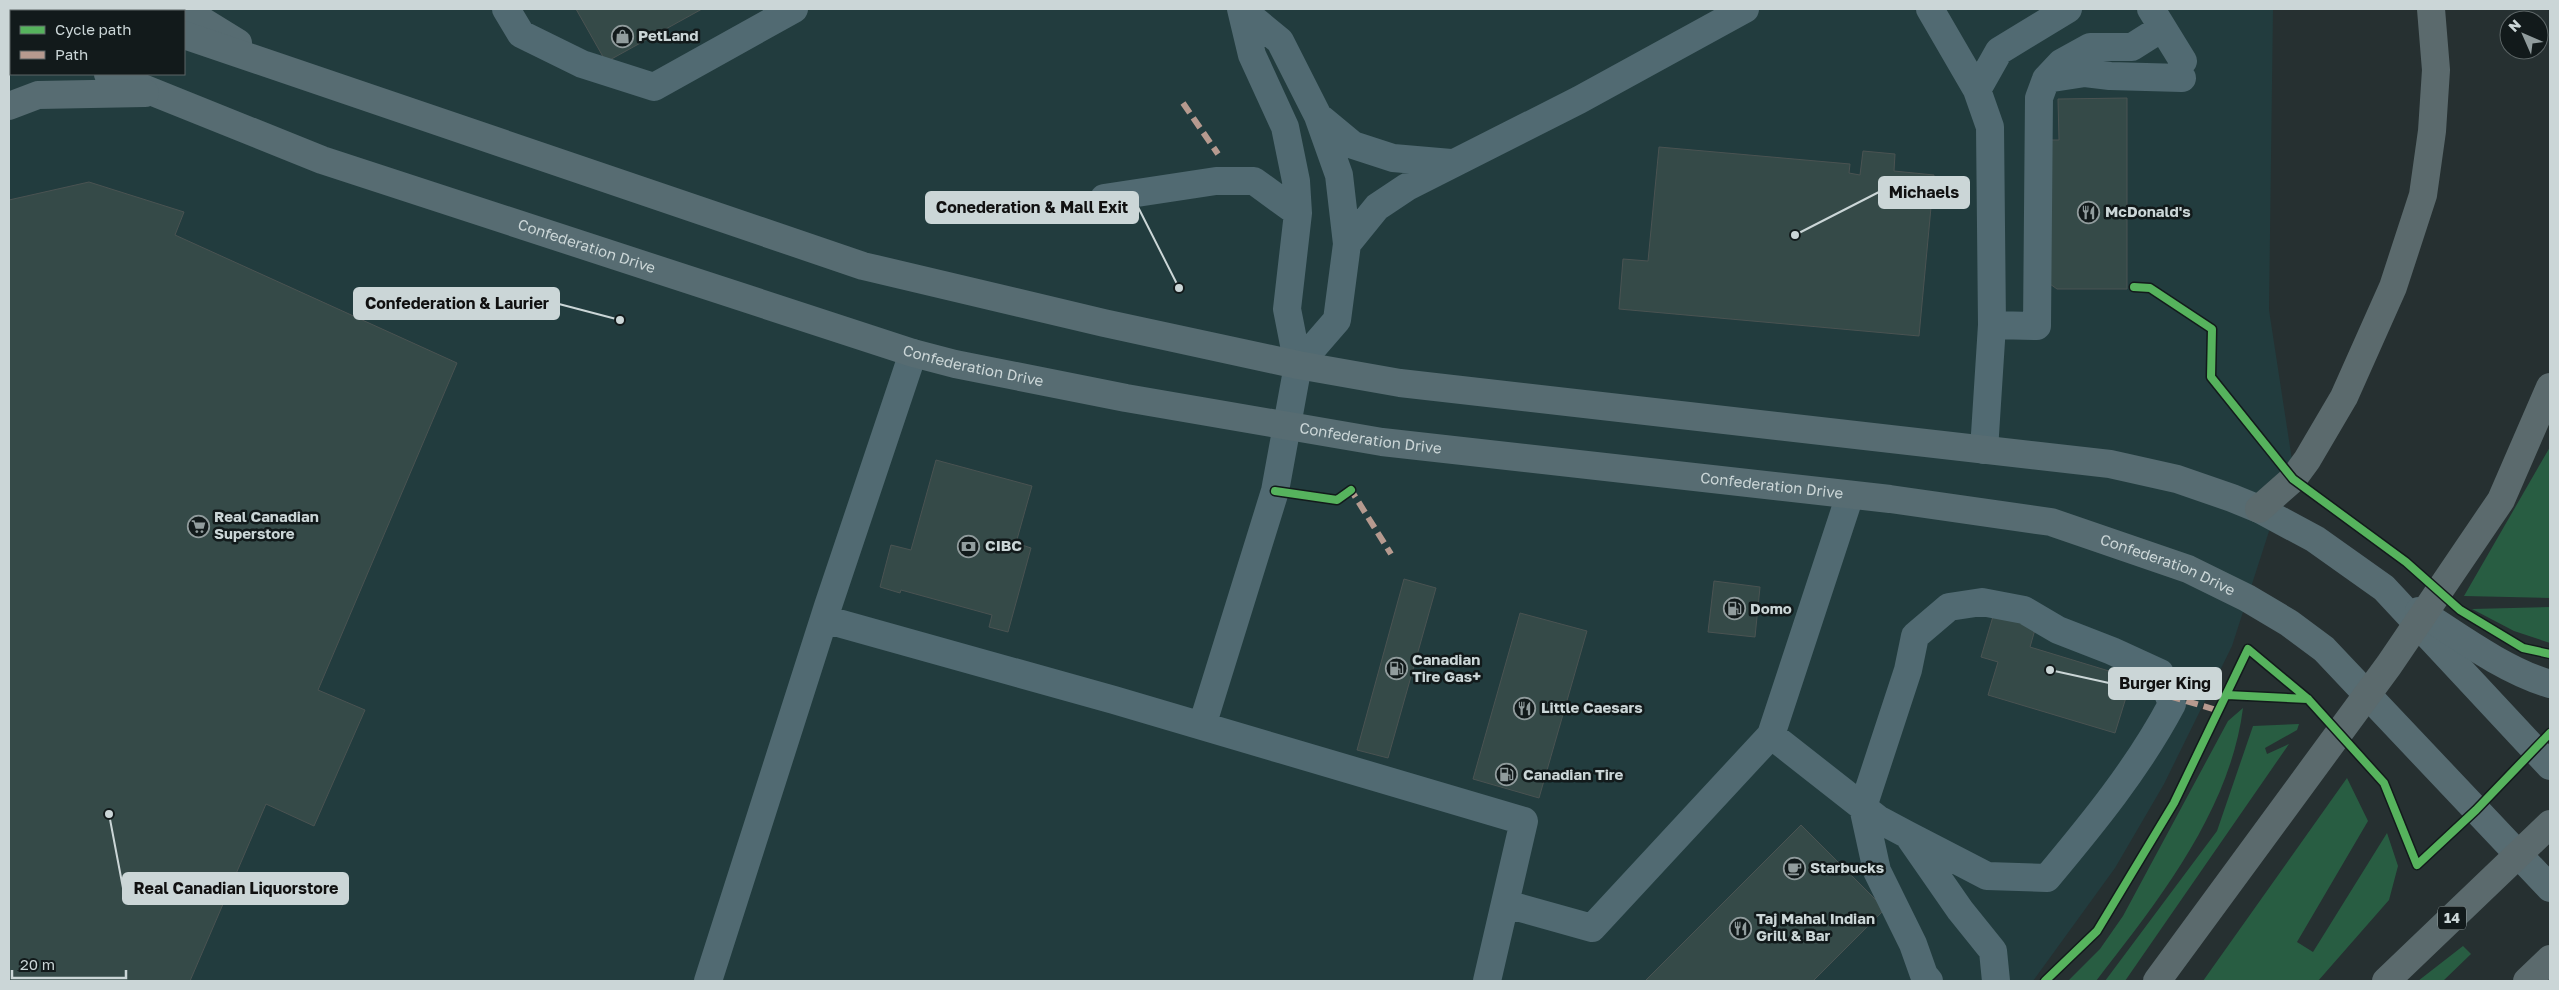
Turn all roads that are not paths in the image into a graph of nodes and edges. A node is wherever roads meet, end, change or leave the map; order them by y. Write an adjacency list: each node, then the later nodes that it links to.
1 (506, 9): 2 (lane)
2 (794, 9)
3 (1241, 9): 17 (lane); 20 (lane)
4 (1745, 9): 18 (lane)
5 (1930, 9): 14 (lane)
6 (2068, 9): 14 (lane)
7 (2431, 9): 29 (highway)
8 (185, 10): 11 (main road)
9 (2156, 18): 13 (lane); 13 (lane)
10 (185, 35): 11 (main road)
11 (274, 67): 24 (main road)
12 (110, 75): 15 (main road, Confederation Drive)
13 (2046, 80): 22 (lane)
14 (1977, 90): 22 (lane)
15 (155, 93): 16 (main road); 23 (main road, Confederation Drive)
16 (9, 106)
17 (1318, 116): 18 (lane); 21 (lane)
18 (1451, 163): 21 (lane)
19 (1104, 198): 20 (lane)
20 (1298, 214): 24 (lane)
21 (1347, 244): 24 (lane)
22 (1992, 325): 27 (lane)
23 (913, 353): 26 (main road, Confederation Drive); 31 (lane)
24 (1298, 365): 26 (lane); 27 (main road)
25 (2550, 387): 47 (highway)
26 (1288, 427): 28 (main road, Confederation Drive); 33 (lane)
27 (1984, 450): 29 (main road)
28 (1850, 494): 34 (lane); 39 (main road, Confederation Drive)
29 (2259, 509): 30 (main road)
30 (2384, 588): 32 (main road); 35 (main road)
31 (824, 619): 33 (lane); 43 (lane)
32 (2550, 684)
33 (1202, 726): 41 (lane)
34 (1772, 735): 36 (lane); 41 (lane)
35 (2550, 766)
36 (1862, 807): 38 (lane); 38 (lane); 45 (lane)
37 (2550, 824): 39 (highway, 14)
38 (1908, 835): 46 (lane)
39 (2519, 855): 40 (main road, Confederation Drive); 48 (highway, 14)
40 (2550, 888)
41 (1506, 904): 44 (lane)
42 (2550, 958): 49 (highway)
43 (708, 981)
44 (1487, 981)
45 (1929, 981)
46 (1996, 981)
47 (2157, 981)
48 (2386, 981)
49 (2527, 981)

